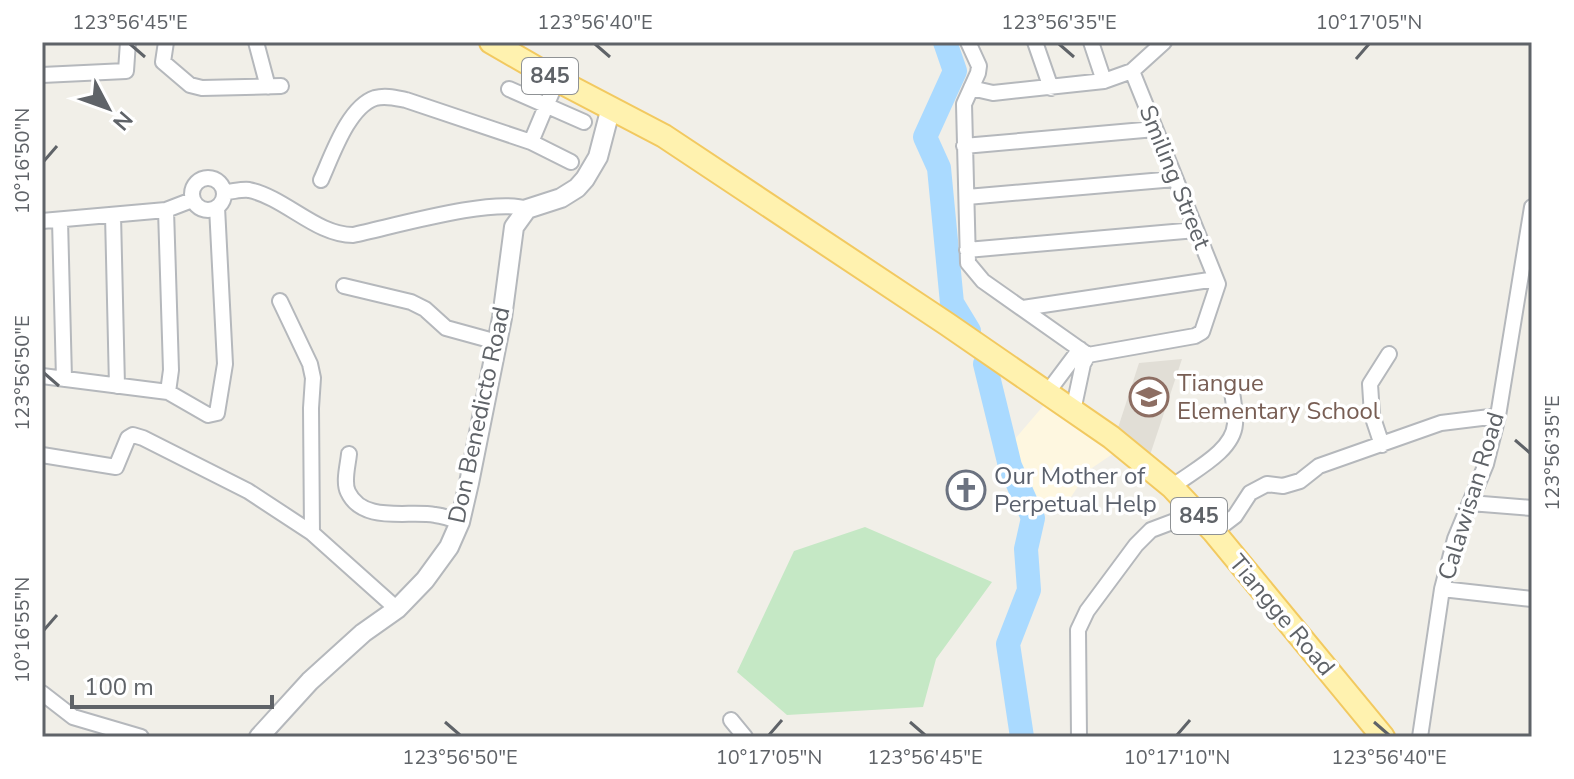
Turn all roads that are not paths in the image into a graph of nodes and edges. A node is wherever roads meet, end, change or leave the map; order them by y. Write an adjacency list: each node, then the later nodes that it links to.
1 (128, 42): 11 (street)
2 (166, 42): 3 (street)
3 (256, 42)
4 (491, 42): 12 (main road, 845)
5 (968, 42): 14 (street)
6 (1035, 42): 15 (street)
7 (1091, 42): 13 (street)
8 (1164, 42): 9 (street)
9 (1146, 48): 10 (street)
10 (1132, 71): 13 (street); 20 (street, Smiling Street)
11 (42, 75)
12 (557, 80): 17 (street); 18 (main road, 845)
13 (1104, 81): 15 (street)
14 (971, 88): 15 (street); 22 (street)
15 (1051, 88)
16 (509, 89): 17 (street)
17 (546, 105): 19 (street); 21 (street)
18 (611, 107): 31 (street); 50 (main road, Tiangge Road / 845)
19 (584, 122)
20 (1155, 129): 22 (street); 24 (street, Smiling Street)
21 (531, 142): 23 (street); 25 (street)
22 (964, 146): 27 (street)
23 (571, 162)
24 (1175, 179): 27 (street); 36 (street, Smiling Street)
25 (321, 180)
26 (224, 192): 28 (street); 29 (street); 31 (street)
27 (967, 197): 37 (street)
28 (192, 200): 29 (street); 32 (street)
29 (217, 207): 49 (street)
30 (1532, 207): 52 (street, Calawisan Road)
31 (527, 209): 42 (street, Don Benedicto Road)
32 (166, 210): 33 (street); 49 (street)
33 (113, 215): 34 (street); 47 (street)
34 (60, 220): 35 (street); 46 (street)
35 (42, 221)
36 (1196, 230): 37 (street); 38 (street, Smiling Street)
37 (967, 257): 41 (street)
38 (1217, 281): 41 (street); 43 (street)
39 (344, 286): 42 (street)
40 (280, 301): 62 (street)
41 (1023, 308): 43 (street)
42 (497, 342): 60 (street, Don Benedicto Road)
43 (1084, 352): 50 (street); 51 (street)
44 (1389, 354): 53 (street)
45 (42, 376): 46 (street)
46 (64, 379): 47 (street)
47 (117, 386): 49 (street)
48 (1232, 391): 56 (street)
49 (168, 392)
50 (1047, 393): 51 (main road, Tiangge Road / 845)
51 (1073, 411): 56 (main road, Tiangge Road / 845)
52 (1498, 416): 53 (street); 57 (street, Calawisan Road)
53 (1382, 445): 61 (street)
54 (349, 454): 60 (street)
55 (42, 455): 62 (street)
56 (1172, 487): 59 (main road, Tiangge Road / 845)
57 (1470, 503): 58 (street); 63 (street, Calawisan Road)
58 (1532, 508)
59 (1196, 513): 61 (main road, Tiangge Road / 845); 71 (street)
60 (460, 522): 65 (street, Don Benedicto Road)
61 (1214, 532): 72 (main road, Tiangge Road / 845)
62 (312, 533): 65 (street)
63 (1442, 589): 64 (street); 73 (street, Calawisan Road)
64 (1532, 599)
65 (397, 609): 69 (street, Don Benedicto Road)
66 (42, 693): 68 (street)
67 (731, 720): 70 (street)
68 (141, 737)
69 (259, 737)
70 (745, 737)
71 (1079, 737)
72 (1383, 737)
73 (1420, 737)

